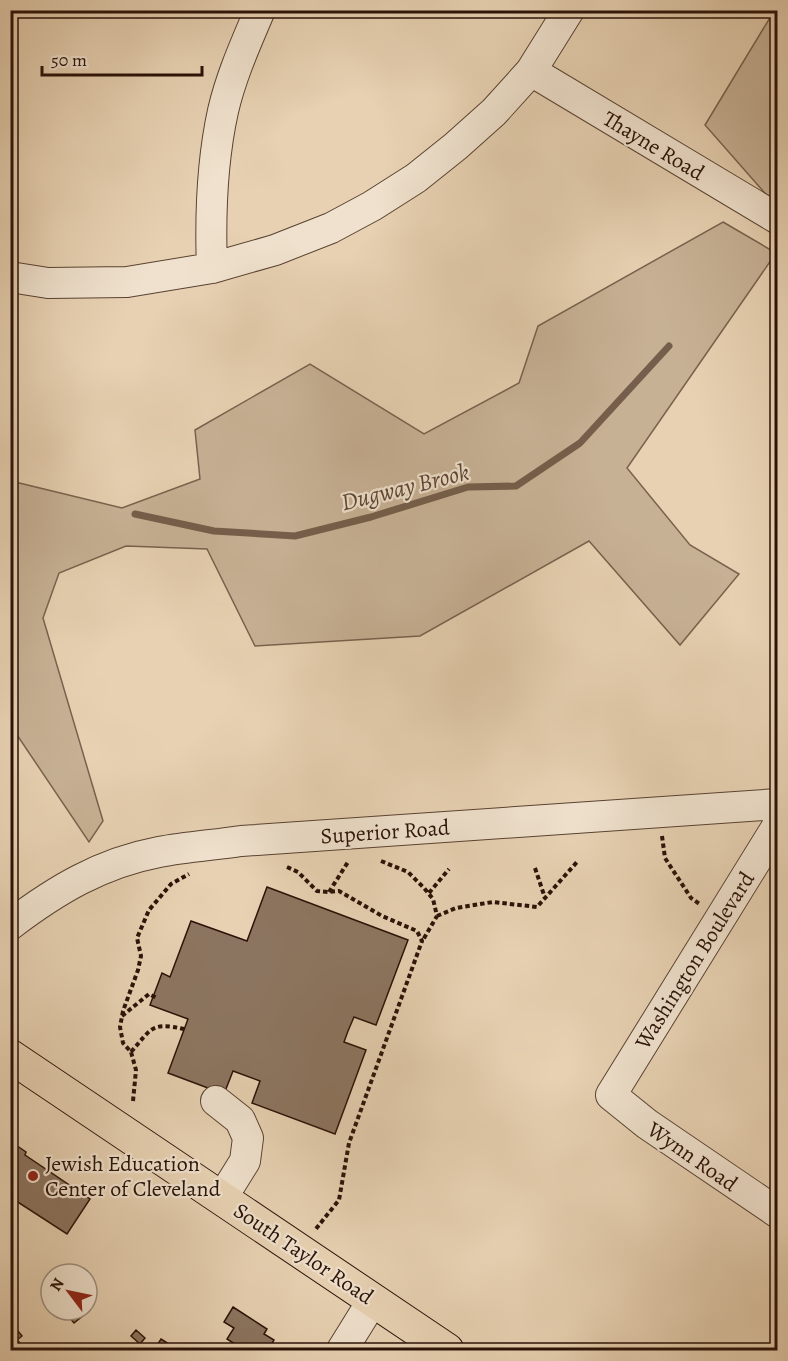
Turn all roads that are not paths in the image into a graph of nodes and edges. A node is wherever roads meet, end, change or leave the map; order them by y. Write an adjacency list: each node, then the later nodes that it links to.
1 (260, 10): 5 (street)
2 (569, 10): 3 (street)
3 (531, 71): 4 (street, Thayne Road); 5 (street)
4 (777, 219)
5 (212, 268): 6 (street)
6 (10, 277)
7 (777, 804): 9 (street, Superior Road)
8 (777, 825): 11 (street, Washington Boulevard)
9 (10, 925)
10 (10, 1056): 13 (main road, South Taylor Road)
11 (611, 1095): 14 (street, Wynn Road)
12 (216, 1101): 13 (street)
13 (222, 1198): 15 (main road, South Taylor Road)
14 (777, 1213)
15 (373, 1300): 16 (street); 17 (main road, South Taylor Road)
16 (342, 1350)
17 (447, 1350)

